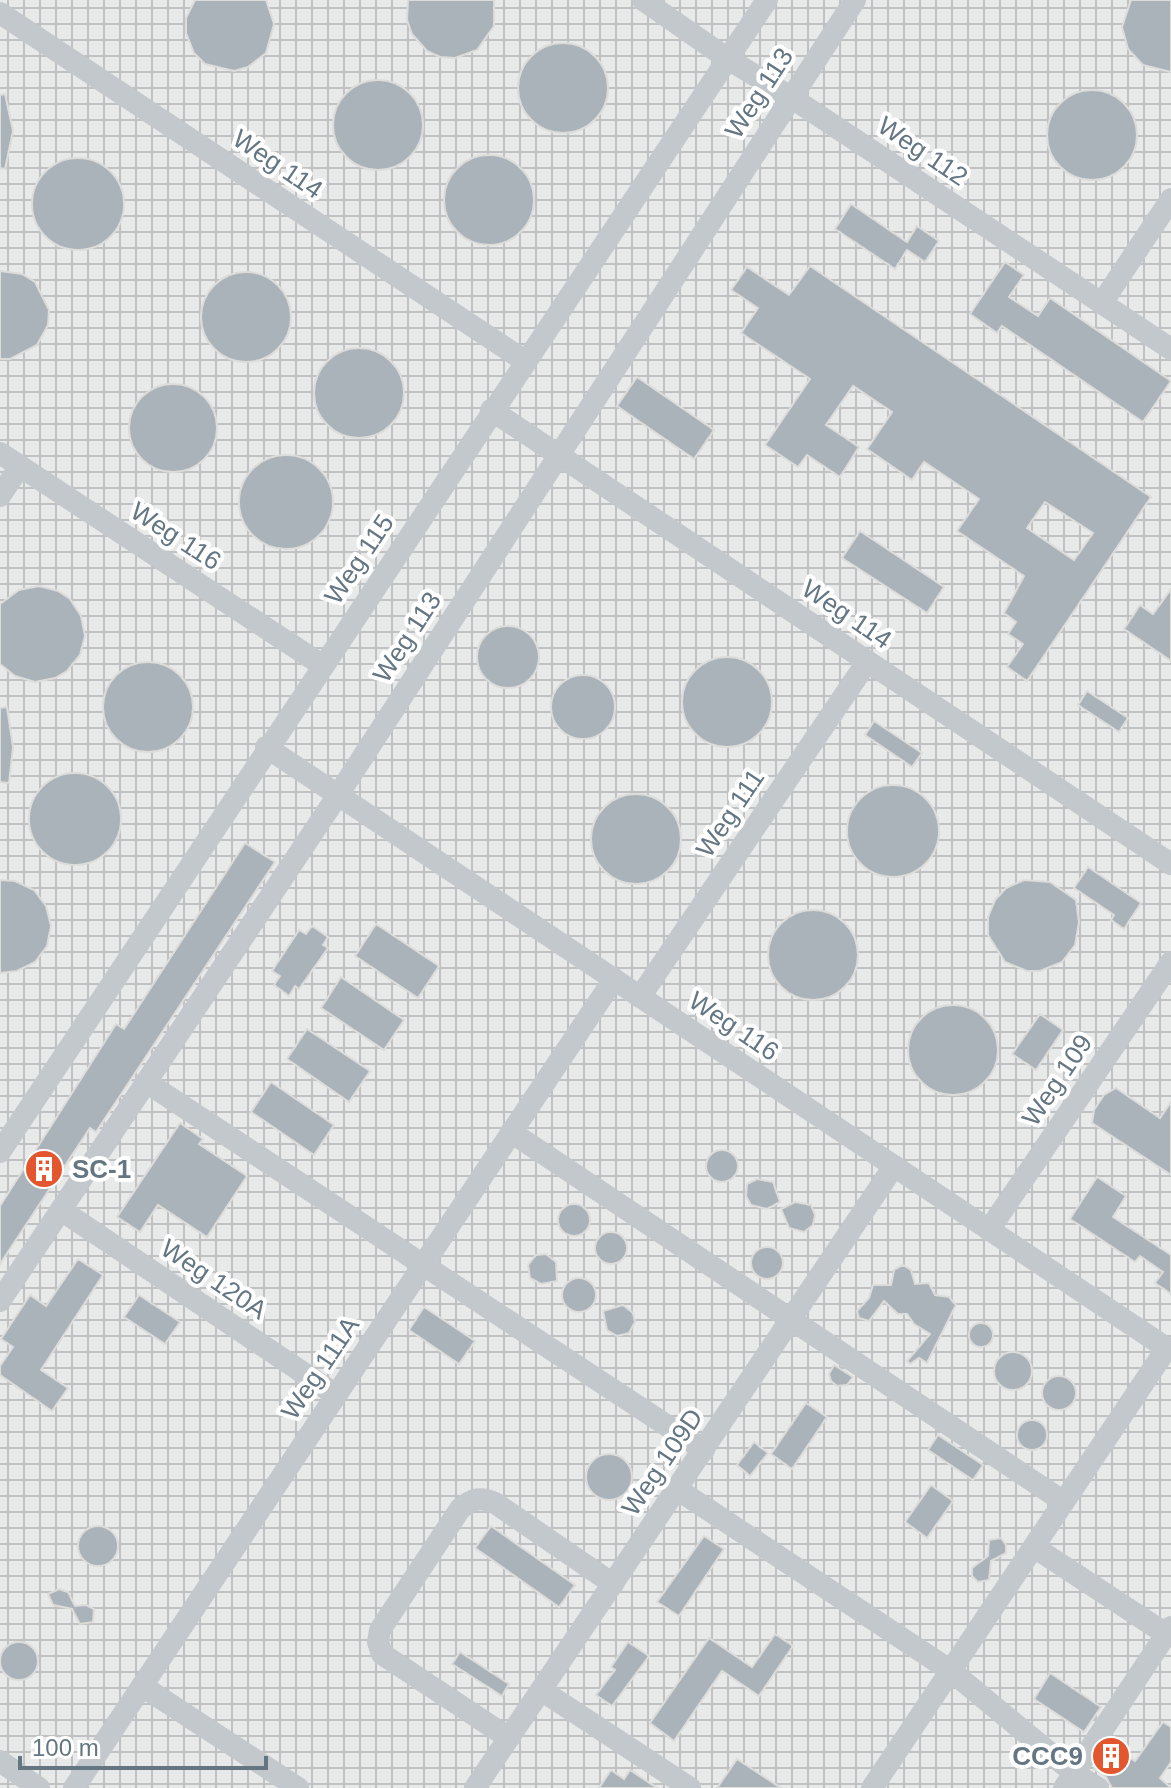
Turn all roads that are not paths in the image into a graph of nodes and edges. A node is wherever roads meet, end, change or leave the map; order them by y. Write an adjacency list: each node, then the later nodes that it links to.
1 (643, 0): 5 (lane, Weg 112)
2 (767, 0): 5 (lane, Weg 115)
3 (855, 0): 6 (lane, Weg 113)
4 (0, 13): 10 (lane, Weg 114)
5 (728, 59): 6 (lane, Weg 112); 10 (lane, Weg 115)
6 (789, 96): 8 (lane, Weg 112); 13 (lane, Weg 113)
7 (1171, 199): 8 (lane)
8 (1102, 303): 9 (lane, Weg 112)
9 (1171, 349)
10 (525, 361): 11 (lane, Weg 115)
11 (491, 410): 13 (lane, Weg 114); 17 (lane, Weg 115)
12 (0, 453): 14 (lane, Weg 116)
13 (560, 455): 16 (lane, Weg 114); 19 (lane, Weg 113)
14 (20, 466): 15 (lane); 17 (lane, Weg 116)
15 (0, 496)
16 (867, 662): 20 (lane, Weg 114); 23 (lane, Weg 111)
17 (322, 665): 18 (lane, Weg 115)
18 (266, 747): 19 (lane, Weg 116); 26 (lane, Weg 115)
19 (338, 795): 22 (lane, Weg 116); 24 (lane, Weg 113)
20 (1171, 864)
21 (1171, 962): 29 (lane, Weg 109)
22 (614, 979): 23 (lane, Weg 116); 25 (lane, Weg 111A)
23 (640, 997): 27 (lane, Weg 116)
24 (146, 1082): 28 (lane, Weg 113); 30 (lane)
25 (511, 1132): 30 (lane, Weg 111A); 32 (lane)
26 (0, 1152)
27 (894, 1166): 29 (lane, Weg 116); 32 (lane, Weg 109D)
28 (61, 1210): 31 (lane, Weg 113); 34 (lane, Weg 120A)
29 (989, 1230): 33 (lane, Weg 116)
30 (423, 1265): 34 (lane, Weg 111A); 35 (lane)
31 (0, 1301)
32 (791, 1320): 35 (lane, Weg 109D); 37 (lane)
33 (1169, 1350): 37 (lane)
34 (336, 1395): 42 (lane, Weg 111A)
35 (704, 1450): 36 (lane, Weg 109D)
36 (677, 1489): 39 (lane, Weg 109D); 41 (lane)
37 (1064, 1502): 38 (lane)
38 (1034, 1547): 40 (lane); 41 (lane)
39 (613, 1584): 43 (lane, Weg 109D); 44 (lane)
40 (1169, 1631): 46 (lane)
41 (951, 1671): 46 (lane); 52 (lane)
42 (142, 1686): 48 (lane, Weg 111A); 49 (lane)
43 (541, 1690): 44 (lane, Weg 109D); 51 (lane)
44 (509, 1738): 50 (lane, Weg 109D)
45 (0, 1761): 47 (lane)
46 (1069, 1780): 53 (lane)
47 (39, 1788)
48 (74, 1788)
49 (298, 1788)
50 (475, 1788)
51 (690, 1788)
52 (872, 1788)
53 (1098, 1788)

